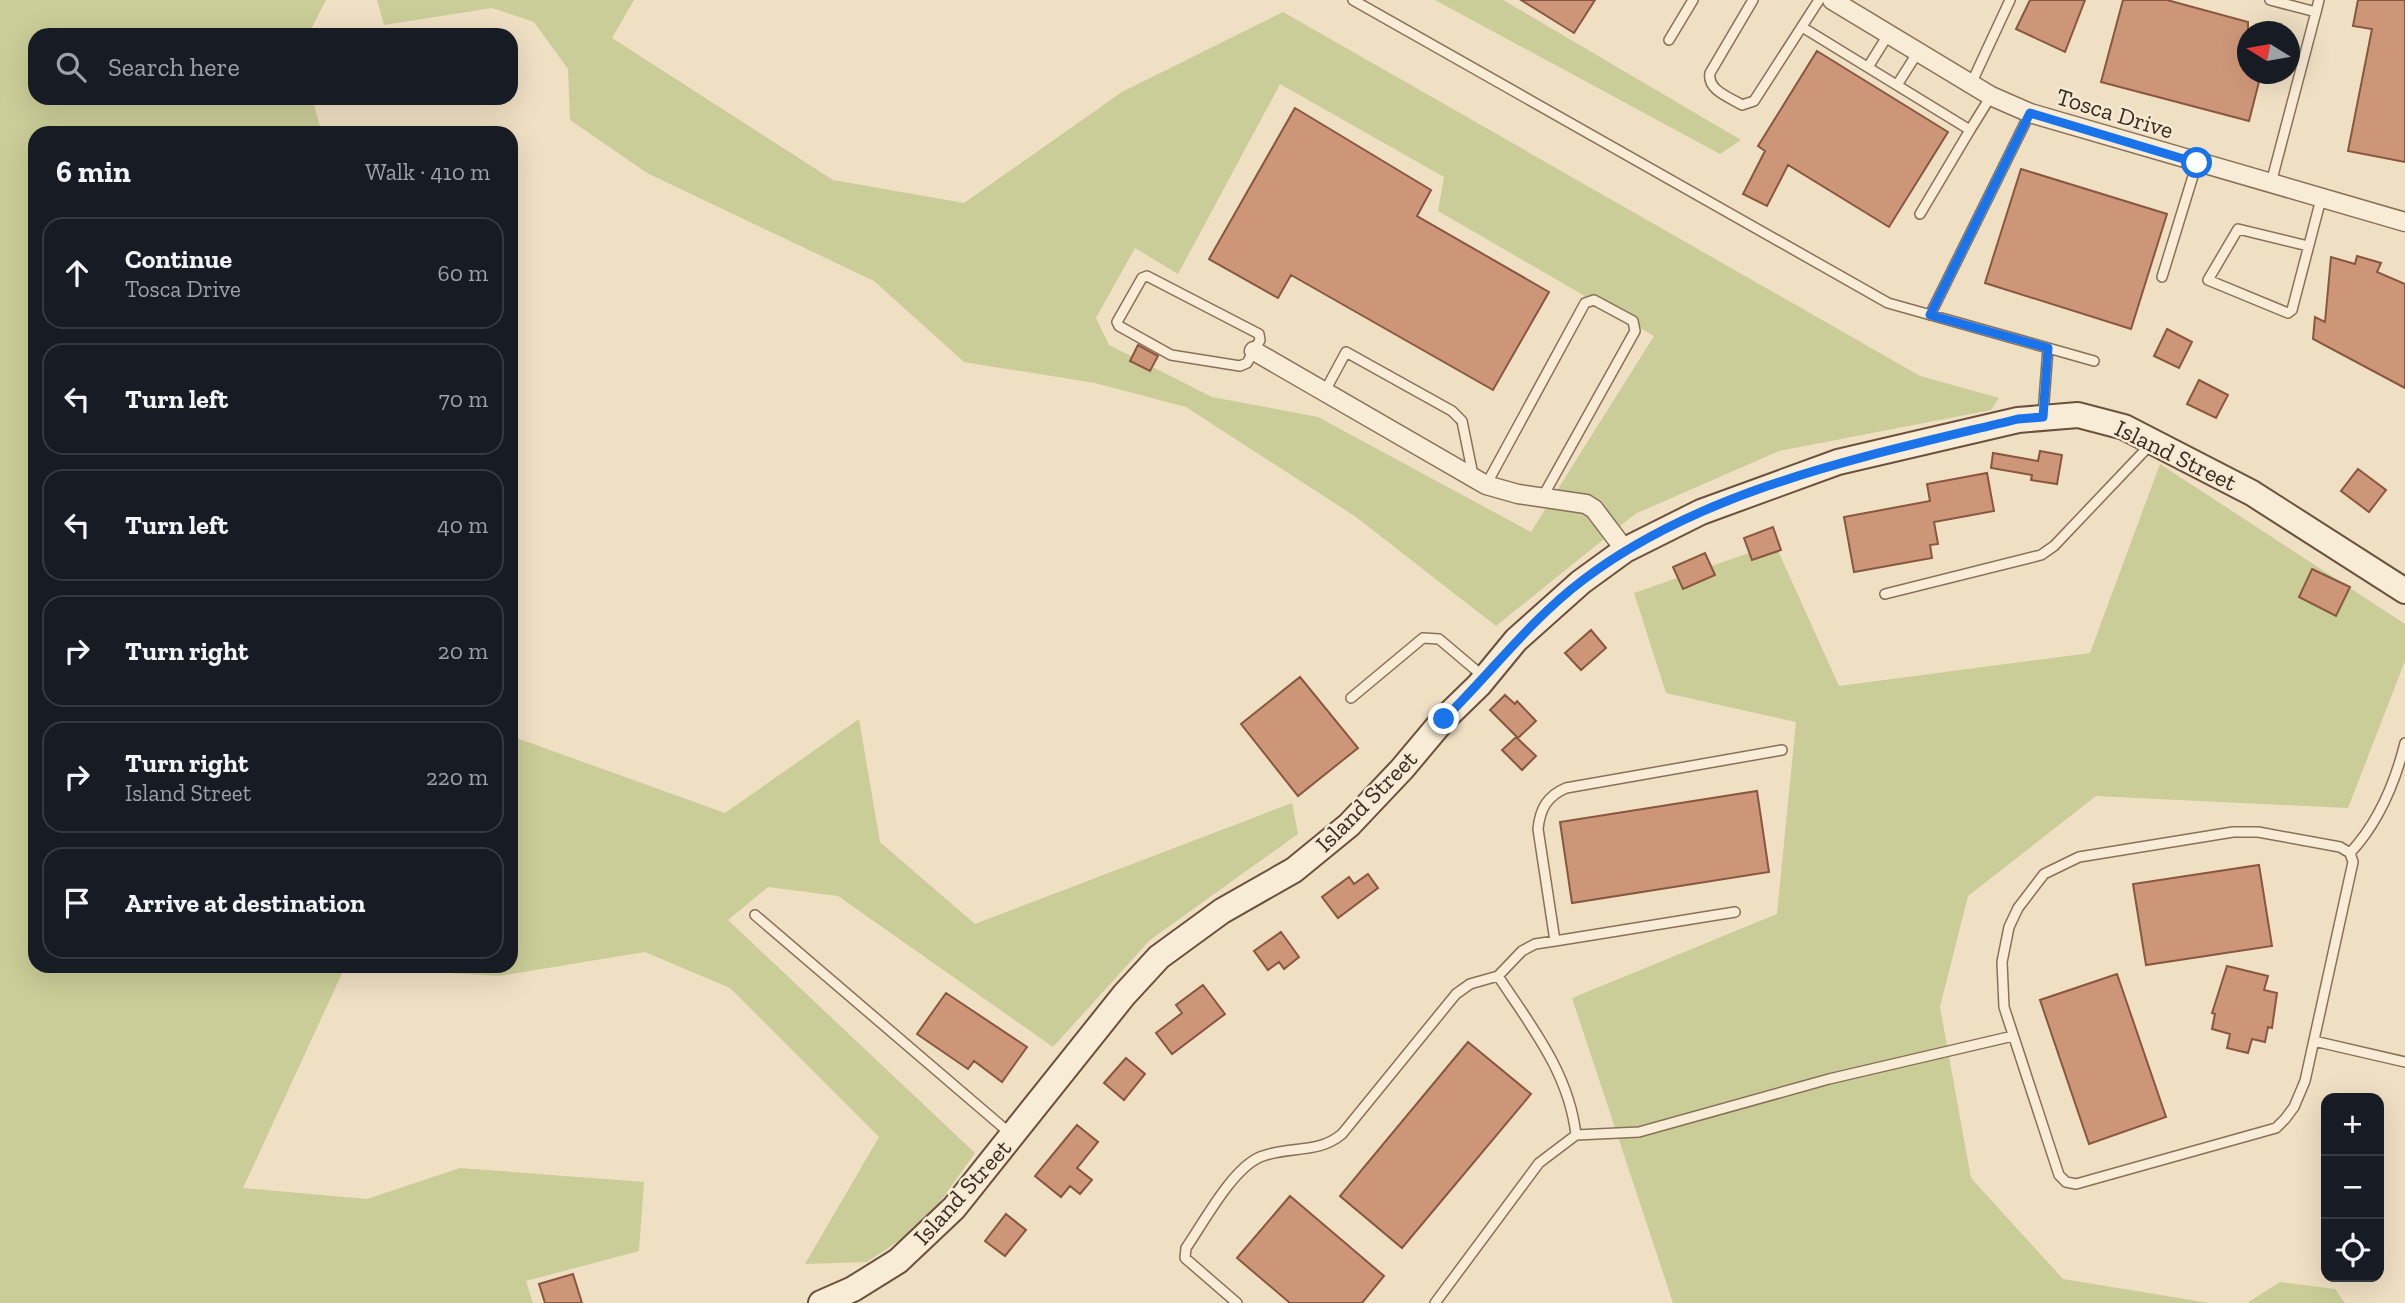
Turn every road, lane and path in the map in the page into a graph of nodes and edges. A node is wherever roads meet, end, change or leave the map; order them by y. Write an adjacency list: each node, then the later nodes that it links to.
1 (1353, 0): 27 (lane)
2 (1693, 0): 12 (lane)
3 (1753, 0): 10 (lane)
4 (1819, 0): 10 (lane)
5 (1832, 0): 11 (street, Tosca Drive)
6 (2010, 0): 15 (lane)
7 (2270, 0): 9 (lane)
8 (2319, 0): 9 (lane)
9 (2316, 12): 21 (lane)
10 (1802, 27): 14 (lane)
11 (1888, 35): 13 (street, Tosca Drive); 14 (lane)
12 (1669, 40)
13 (1918, 52): 15 (street, Tosca Drive); 16 (lane)
14 (1868, 67): 16 (lane)
15 (1971, 84): 17 (street, Tosca Drive)
16 (1897, 85): 19 (lane)
17 (1991, 96): 18 (street, Tosca Drive); 19 (lane)
18 (2030, 113): 20 (street, Tosca Drive); 27 (lane)
19 (1970, 130): 23 (lane)
20 (2197, 163): 21 (street, Tosca Drive); 26 (lane)
21 (2271, 185): 22 (street, Tosca Drive)
22 (2321, 199): 24 (street, Tosca Drive); 25 (lane)
23 (1920, 214)
24 (2405, 222)
25 (2308, 246): 25 (lane)
26 (2162, 277)
27 (1930, 315): 28 (lane)
28 (2048, 348): 30 (lane); 32 (lane)
29 (1254, 351): 29 (lane); 31 (street)
30 (2094, 361)
31 (1325, 391): 34 (street); 34 (lane)
32 (2043, 417): 33 (street, Island Street); 36 (street, Island Street)
33 (2154, 441): 37 (street, Island Street); 38 (lane)
34 (1479, 482): 35 (street); 35 (lane)
35 (1542, 498): 36 (street)
36 (1625, 550): 39 (street, Island Street)
37 (2405, 591)
38 (1885, 594)
39 (1485, 678): 40 (lane); 52 (street, Island Street)
40 (1351, 698)
41 (2405, 743): 43 (lane)
42 (1782, 750): 46 (lane)
43 (2350, 853): 48 (lane); 49 (lane)
44 (1735, 912): 46 (lane)
45 (755, 915): 52 (lane)
46 (1555, 940): 47 (lane)
47 (1498, 976): 51 (lane); 54 (lane)
48 (2013, 1037): 49 (lane); 51 (lane)
49 (2314, 1041): 50 (lane)
50 (2405, 1062)
51 (1576, 1135): 55 (lane)
52 (1013, 1136): 53 (street, Island Street)
53 (821, 1303)
54 (1237, 1303)
55 (1435, 1303)

